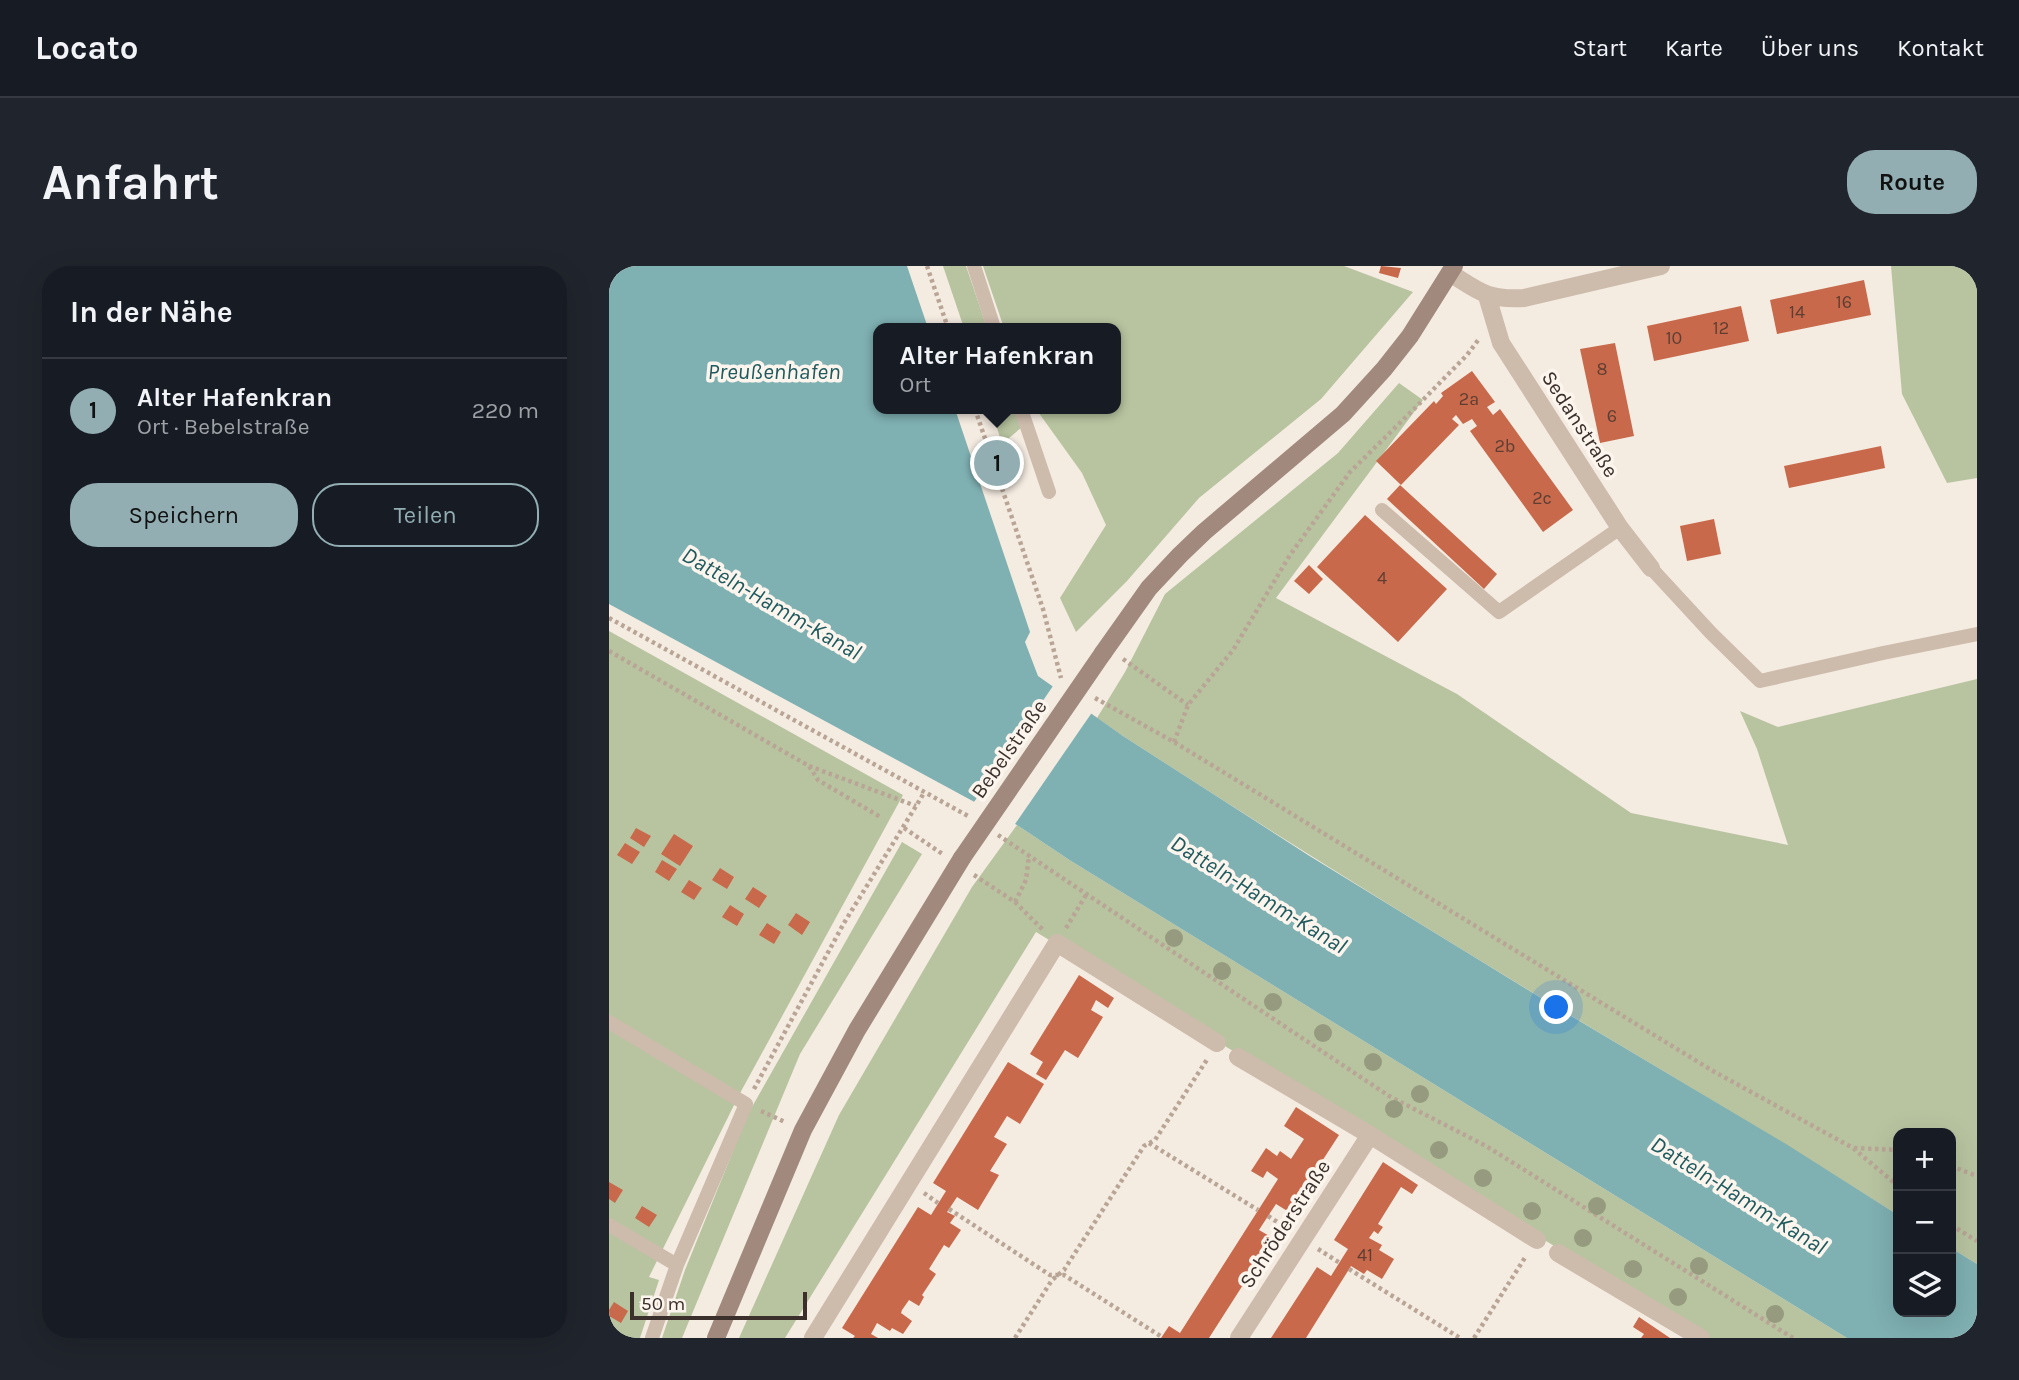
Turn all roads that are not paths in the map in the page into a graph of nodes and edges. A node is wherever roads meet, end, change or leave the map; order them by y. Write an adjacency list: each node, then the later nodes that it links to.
1 (974, 266): 5 (lane)
2 (1661, 266): 4 (street)
3 (1452, 269): 4 (street); 22 (main road, Bebelstraße, bridge)
4 (1487, 296): 9 (street, Sedanstraße)
5 (992, 323)
6 (1023, 414): 7 (lane)
7 (1048, 492)
8 (1381, 510): 9 (lane)
9 (1620, 528): 10 (street, Sedanstraße)
10 (1651, 568): 11 (lane)
11 (1977, 634)
12 (609, 1023): 19 (lane)
13 (1217, 1043): 23 (street)
14 (1238, 1057): 15 (street)
15 (1370, 1135): 17 (street); 24 (street, Schröderstraße)
16 (609, 1225): 19 (lane)
17 (1537, 1240)
18 (1558, 1253): 20 (street)
19 (677, 1265): 21 (lane)
20 (1698, 1337)
21 (652, 1338)
22 (716, 1338)
23 (813, 1338)
24 (1238, 1338)

